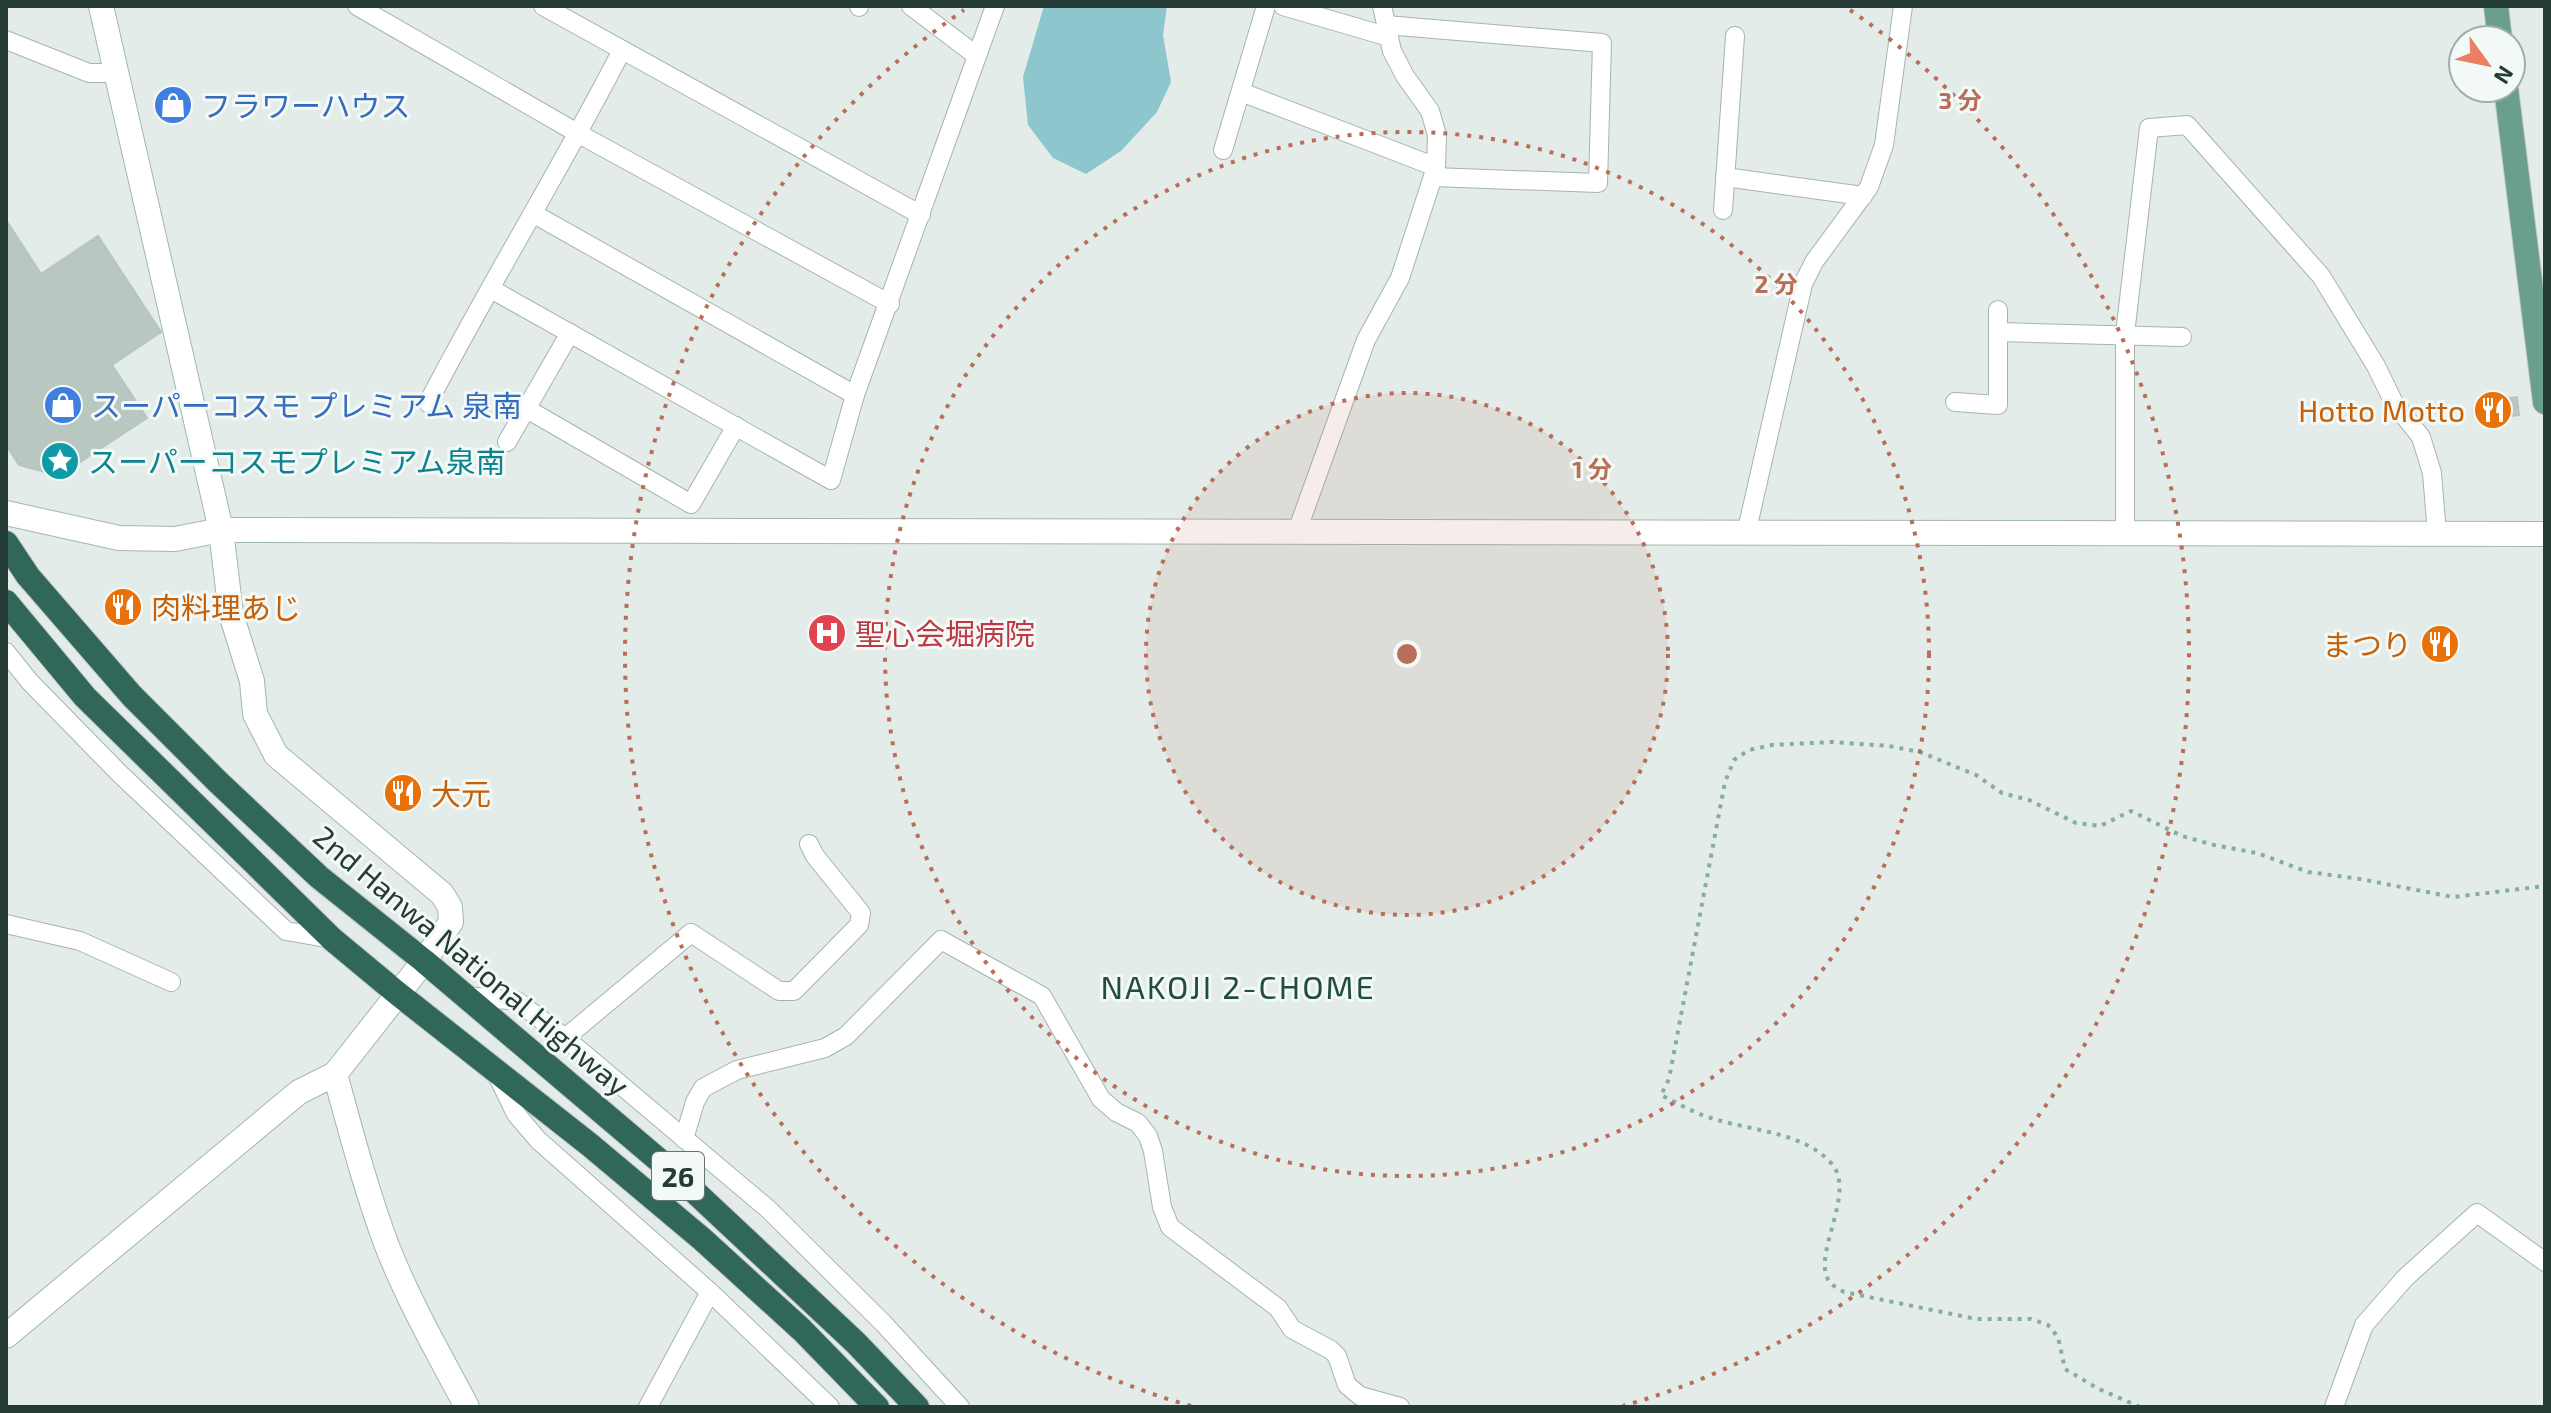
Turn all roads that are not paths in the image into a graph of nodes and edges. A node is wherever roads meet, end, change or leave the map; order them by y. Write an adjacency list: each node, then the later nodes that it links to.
1 (101, 6): 14 (street)
2 (357, 6): 17 (street)
3 (543, 6): 12 (street)
4 (911, 6): 13 (street)
5 (995, 6): 13 (street)
6 (1266, 6): 15 (street)
7 (1283, 6): 9 (street)
8 (1903, 6): 21 (street)
9 (1386, 22): 19 (street); 19 (street)
10 (1735, 36): 20 (street)
11 (6, 40): 14 (street)
12 (622, 50): 17 (street); 24 (street)
13 (977, 56): 24 (street)
14 (116, 73): 40 (street)
15 (1241, 92): 18 (street); 19 (street)
16 (2508, 104): 34 (main road)
17 (579, 134): 23 (street); 26 (street)
18 (1223, 150)
19 (1434, 172): 42 (street)
20 (1725, 177): 21 (street); 22 (street)
21 (1863, 196): 43 (street)
22 (1723, 210)
23 (534, 214): 25 (street); 32 (street)
24 (921, 215): 26 (street)
25 (491, 289): 29 (street); 35 (street)
26 (890, 304): 32 (street)
27 (1998, 310): 28 (street)
28 (2000, 332): 30 (street); 33 (street)
29 (570, 333): 36 (street); 37 (street)
30 (2125, 334): 31 (street); 41 (street); 44 (street)
31 (2182, 337)
32 (855, 395): 37 (street)
33 (1955, 402)
34 (2545, 402)
35 (428, 403)
36 (527, 409): 37 (street); 38 (street)
37 (736, 426)
38 (507, 442)
39 (6, 513): 40 (street)
40 (221, 530): 42 (street); 52 (street)
41 (2125, 533): 43 (street); 44 (street)
42 (1296, 534): 43 (street)
43 (1746, 534)
44 (2437, 534): 45 (street)
45 (2545, 534)
46 (6, 543): 52 (highway, 2nd Hanwa National Highway / 26)
47 (6, 602): 51 (highway, 26)
48 (6, 652): 51 (street)
49 (809, 844): 56 (street)
50 (6, 924): 53 (street)
51 (332, 939): 54 (highway, 26)
52 (424, 961): 54 (street); 55 (highway, 2nd Hanwa National Highway / 26)
53 (171, 982)
54 (397, 993): 57 (highway, 26); 58 (street)
55 (466, 996): 56 (street); 67 (highway, 2nd Hanwa National Highway / 26)
56 (565, 1038): 59 (street)
57 (495, 1070): 61 (street); 66 (highway, 26)
58 (335, 1074): 62 (street); 63 (street)
59 (684, 1139): 68 (street); 69 (street)
60 (2545, 1262): 70 (street)
61 (710, 1292): 64 (street); 65 (street)
62 (6, 1336)
63 (467, 1407)
64 (648, 1407)
65 (830, 1407)
66 (877, 1407)
67 (917, 1407)
68 (960, 1407)
69 (1400, 1407)
70 (2334, 1407)

